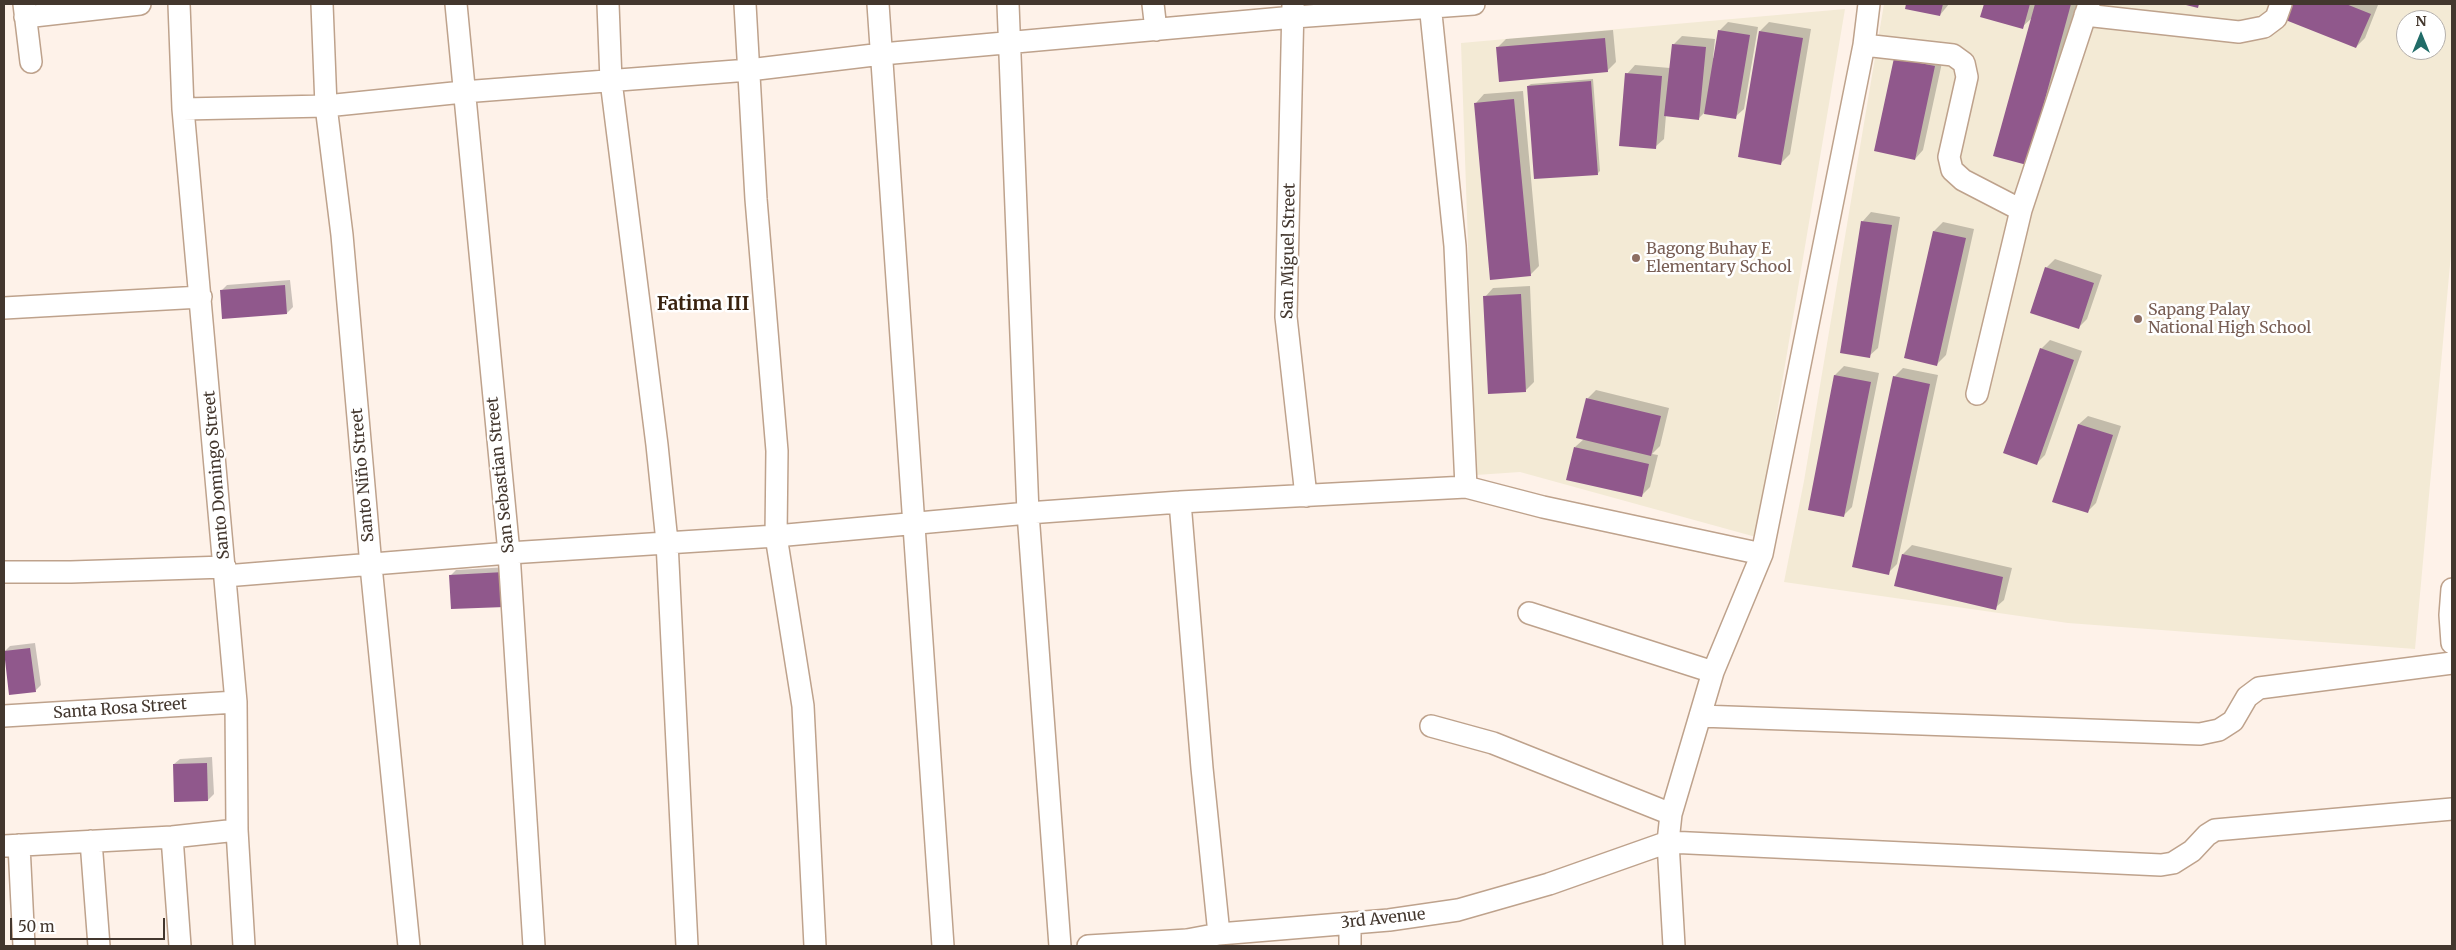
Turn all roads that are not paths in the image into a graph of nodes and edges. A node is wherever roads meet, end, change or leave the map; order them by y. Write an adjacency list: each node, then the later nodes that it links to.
1 (140, 4): 14 (street)
2 (179, 4): 26 (street, Santo Domingo Street)
3 (322, 4): 25 (street, Santo Niño Street)
4 (456, 4): 24 (street, San Sebastian Street)
5 (608, 4): 23 (street)
6 (745, 4): 22 (street)
7 (878, 4): 20 (street)
8 (1008, 4): 18 (street)
9 (1153, 4): 17 (street)
10 (1474, 4): 13 (street)
11 (1869, 4): 19 (street)
12 (2281, 4): 16 (street)
13 (1430, 5): 15 (street); 31 (street)
14 (25, 10): 21 (street)
15 (1294, 10): 17 (street); 32 (street, San Miguel Street)
16 (2087, 10): 27 (street)
17 (1156, 30): 18 (street)
18 (1010, 43): 20 (street); 34 (street)
19 (1864, 45): 27 (street); 39 (street)
20 (882, 54): 22 (street); 35 (street)
21 (30, 62)
22 (749, 70): 23 (street); 36 (street)
23 (611, 81): 24 (street); 37 (street)
24 (463, 92): 25 (street); 38 (street, San Sebastian Street)
25 (326, 106): 26 (street); 40 (street, Santo Niño Street)
26 (183, 109): 28 (street, Santo Domingo Street)
27 (2021, 210): 30 (street)
28 (201, 297): 29 (street); 41 (street, Santo Domingo Street)
29 (4, 308)
30 (1977, 394)
31 (1466, 487): 32 (street); 39 (street)
32 (1306, 496): 33 (street)
33 (1180, 502): 34 (street); 60 (street)
34 (1028, 513): 35 (street); 70 (street)
35 (914, 525): 36 (street); 69 (street)
36 (776, 536): 37 (street); 68 (street)
37 (667, 542): 38 (street); 67 (street)
38 (509, 553): 40 (street); 66 (street, San Sebastian Street)
39 (1762, 554): 47 (street)
40 (371, 566): 41 (street); 65 (street, Santo Niño Street)
41 (225, 571): 42 (street); 48 (street, Santo Domingo Street)
42 (4, 572)
43 (2452, 589): 45 (street)
44 (1528, 613): 47 (street)
45 (2452, 643)
46 (2452, 663): 50 (street)
47 (1713, 672): 50 (street)
48 (236, 702): 49 (street, Santa Rosa Street); 54 (street, Santo Domingo Street)
49 (4, 716)
50 (1700, 716): 53 (street)
51 (1431, 726): 53 (street)
52 (2452, 809): 57 (street)
53 (1670, 814): 57 (street)
54 (238, 830): 55 (street); 64 (street, Santo Domingo Street)
55 (172, 837): 56 (street); 63 (street)
56 (91, 841): 58 (street); 62 (street)
57 (1668, 842): 59 (street, 3rd Avenue); 73 (street)
58 (11, 845): 61 (street)
59 (1350, 923): 60 (street, 3rd Avenue); 72 (street)
60 (1219, 934): 71 (street, 3rd Avenue)
61 (24, 946)
62 (99, 946)
63 (180, 946)
64 (244, 946)
65 (409, 946)
66 (534, 946)
67 (687, 946)
68 (815, 946)
69 (942, 946)
70 (1060, 946)
71 (1088, 946)
72 (1350, 946)
73 (1674, 946)

